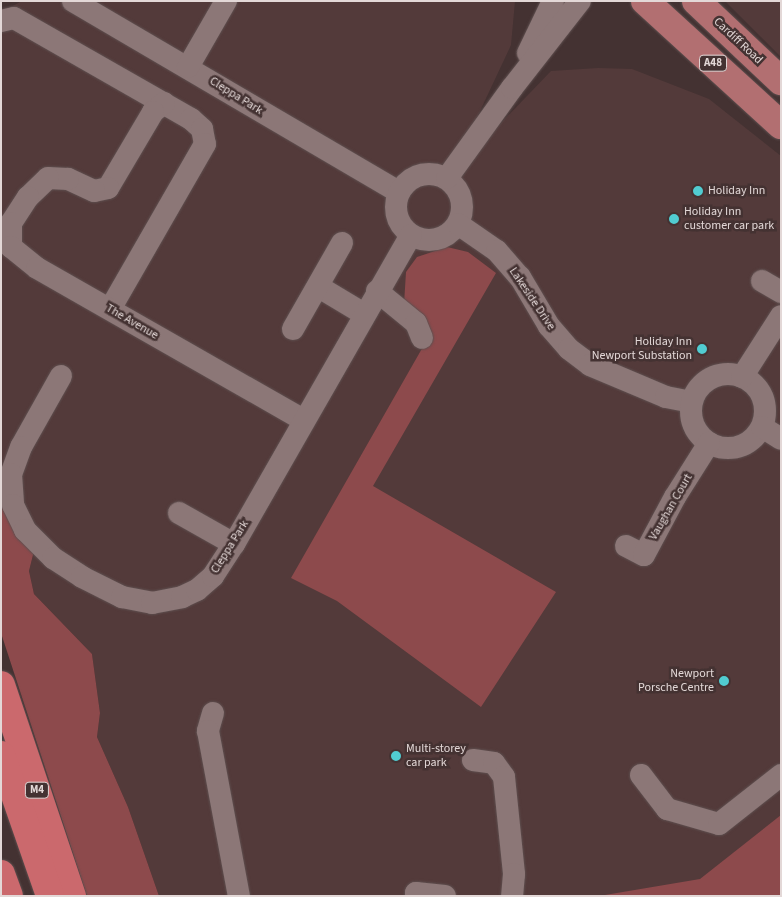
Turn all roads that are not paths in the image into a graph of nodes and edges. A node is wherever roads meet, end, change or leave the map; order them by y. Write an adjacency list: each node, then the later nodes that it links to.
1 (73, 1): 8 (street, Cleppa Park)
2 (226, 1): 8 (street)
3 (553, 1): 10 (street)
4 (580, 1): 10 (street)
5 (645, 1): 12 (main road, A48)
6 (696, 1): 9 (main road, Cardiff Road / A48)
7 (1, 21): 11 (street)
8 (188, 67): 14 (street, Cleppa Park)
9 (781, 81)
10 (512, 88): 13 (street)
11 (164, 103): 15 (street, The Avenue); 21 (street)
12 (781, 125)
13 (447, 178): 14 (street); 16 (street)
14 (399, 192): 17 (street)
15 (6, 220): 21 (street, The Avenue)
16 (458, 224): 17 (street); 28 (street, Lakeside Drive)
17 (411, 236): 20 (street, Cleppa Park)
18 (342, 243): 19 (street)
19 (319, 287): 22 (street); 24 (street)
20 (378, 291): 22 (street, Cleppa Park); 25 (street)
21 (110, 309): 29 (street, The Avenue)
22 (364, 314): 29 (street, Cleppa Park)
23 (781, 316): 27 (street)
24 (293, 329)
25 (422, 338)
26 (61, 376): 34 (street, Cleppa Park)
27 (742, 377): 28 (street); 30 (street)
28 (692, 402): 32 (street)
29 (303, 420): 34 (street, Cleppa Park)
30 (762, 427): 31 (street); 32 (street)
31 (781, 439)
32 (709, 443): 35 (street, Vaughan Court)
33 (179, 513): 34 (street)
34 (234, 544)
35 (626, 546)
36 (1, 686): 46 (highway, M4)
37 (213, 713): 47 (street)
38 (1, 756): 45 (highway, M4)
39 (473, 760): 43 (street)
40 (641, 775): 41 (street)
41 (781, 775)
42 (1, 874): 44 (highway)
43 (513, 885)
44 (9, 896)
45 (50, 896)
46 (72, 896)
47 (239, 896)
48 (416, 896): 49 (street)
49 (444, 896)

